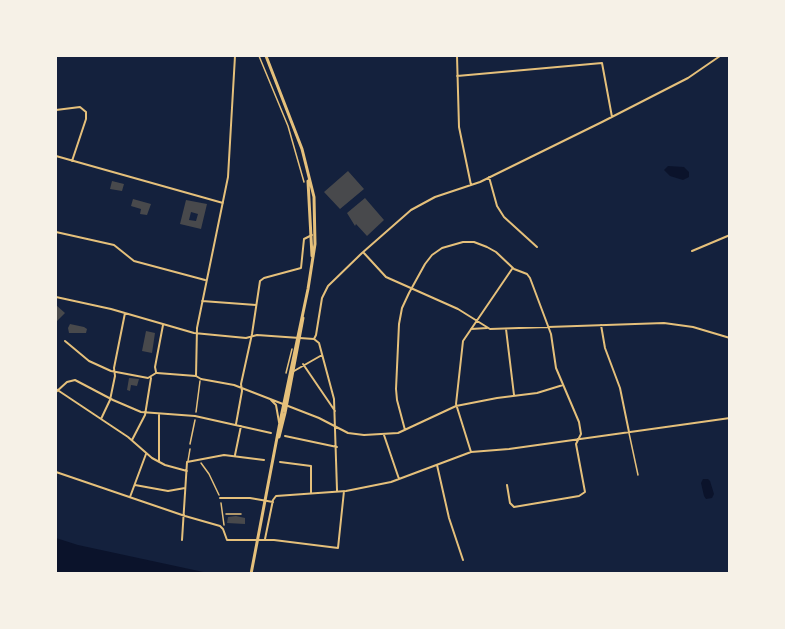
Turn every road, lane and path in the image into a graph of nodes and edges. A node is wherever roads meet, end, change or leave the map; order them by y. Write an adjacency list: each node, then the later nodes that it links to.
1 (235, 56): 15 (street)
2 (266, 56): 12 (street)
3 (457, 56): 7 (street)
4 (601, 56): 6 (street)
5 (720, 56): 9 (street)
6 (602, 63): 7 (street); 9 (street)
7 (457, 76): 14 (street)
8 (56, 110): 11 (street)
9 (612, 117): 13 (street)
10 (56, 156): 11 (street)
11 (72, 161): 15 (street)
12 (307, 168): 17 (street); 22 (street)
13 (489, 177): 14 (street); 19 (street)
14 (471, 185): 21 (street)
15 (223, 204): 24 (street)
16 (56, 232): 24 (street)
17 (312, 235): 22 (street); 28 (street)
18 (729, 235): 20 (street)
19 (537, 247)
20 (692, 251)
21 (363, 252): 25 (street); 41 (street)
22 (312, 265): 40 (street)
23 (512, 268): 25 (street); 30 (street); 34 (street)
24 (206, 280): 27 (street)
25 (411, 288): 30 (street); 69 (street)
26 (56, 297): 29 (street)
27 (202, 301): 28 (street); 37 (street)
28 (257, 305): 38 (street)
29 (125, 313): 31 (street); 46 (street)
30 (476, 320): 33 (street); 35 (street)
31 (163, 325): 37 (street); 47 (street)
32 (601, 325): 34 (street); 39 (street); 70 (street)
33 (487, 328): 35 (street); 36 (street)
34 (549, 328): 36 (street); 51 (street)
35 (471, 329): 58 (street)
36 (506, 329): 54 (street)
37 (197, 333): 38 (street); 48 (street)
38 (252, 337): 40 (street); 52 (street)
39 (729, 338)
40 (298, 339): 41 (street); 45 (street); 57 (street)
41 (314, 339): 43 (street)
42 (65, 341): 46 (street)
43 (321, 356): 44 (street); 59 (street)
44 (303, 364): 45 (street); 59 (street)
45 (294, 371): 57 (street)
46 (115, 372): 49 (street); 55 (street)
47 (157, 373): 48 (street); 49 (street)
48 (196, 376): 50 (street)
49 (152, 377): 60 (street)
50 (201, 379): 52 (street); 62 (path)
51 (563, 384): 54 (street); 74 (street)
52 (243, 388): 56 (street); 66 (street)
53 (56, 390): 55 (street); 64 (street)
54 (514, 396): 58 (street)
55 (110, 399): 60 (street); 64 (street)
56 (271, 400): 57 (street); 65 (street)
57 (285, 405): 65 (street); 68 (street); 76 (street)
58 (456, 406): 69 (street); 79 (street)
59 (335, 411): 68 (street)
60 (146, 413): 61 (street); 75 (street)
61 (159, 414): 62 (street); 84 (street)
62 (195, 416): 66 (street); 78 (path)
63 (729, 418): 70 (street)
64 (101, 419): 75 (street)
65 (280, 422): 76 (street)
66 (236, 424): 67 (street)
67 (242, 425): 71 (street); 81 (street)
68 (336, 428): 72 (street); 77 (street)
69 (405, 430): 72 (street)
70 (629, 432): 74 (street); 90 (street)
71 (271, 433)
72 (384, 435): 91 (street)
73 (285, 436): 77 (street)
74 (578, 439): 79 (street); 93 (street)
75 (132, 440): 80 (street)
76 (278, 440): 108 (street)
77 (337, 447): 95 (street)
78 (190, 449): 85 (street)
79 (471, 452): 87 (street)
80 (146, 453): 84 (street); 92 (street)
81 (235, 455): 82 (street); 83 (street)
82 (199, 460): 85 (street); 99 (path)
83 (264, 460)
84 (159, 462): 88 (street)
85 (188, 462): 88 (street)
86 (280, 462): 97 (street)
87 (436, 465): 91 (street); 107 (street)
88 (187, 471): 94 (street)
89 (56, 472): 98 (street)
90 (638, 475)
91 (399, 479): 96 (street)
92 (135, 485): 94 (street); 98 (street)
93 (507, 485)
94 (186, 488): 103 (street)
95 (337, 492): 96 (street); 97 (street)
96 (344, 492): 105 (street)
97 (310, 493): 100 (street)
98 (130, 497): 103 (street)
99 (220, 498): 100 (street); 104 (path)
100 (273, 502): 105 (street)
101 (226, 514): 102 (path)
102 (241, 514)
103 (185, 516): 104 (street); 106 (street)
104 (223, 529): 105 (street)
105 (265, 539)
106 (182, 540)
107 (462, 560)
108 (251, 573)

